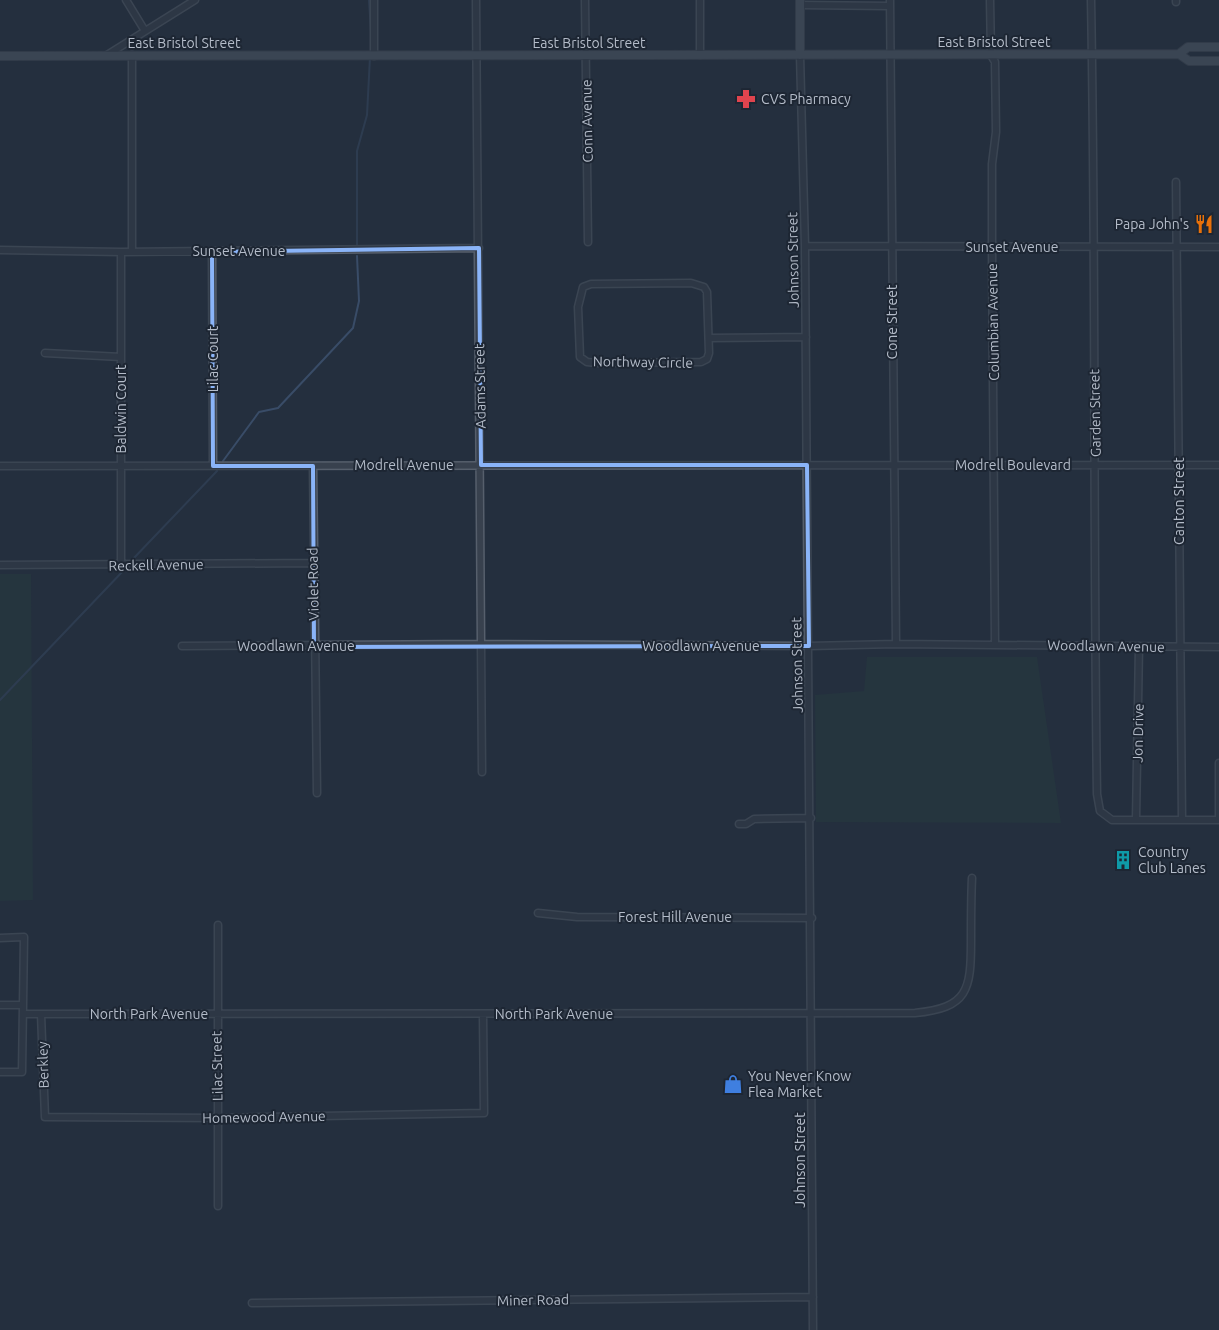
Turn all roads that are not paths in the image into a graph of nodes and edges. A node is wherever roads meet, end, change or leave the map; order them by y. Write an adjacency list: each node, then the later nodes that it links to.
1 (126, 0): 11 (street)
2 (195, 0): 11 (street)
3 (374, 0): 22 (street)
4 (476, 0): 23 (street, Adams Street)
5 (585, 0): 24 (street, Conn Avenue)
6 (700, 0): 15 (street)
7 (990, 0): 18 (street, Columbian Avenue)
8 (1091, 0): 19 (street, Garden Street)
9 (800, 2): 10 (street); 16 (main road, Johnson Street)
10 (890, 3): 17 (street, Cone Street)
11 (145, 30): 21 (street)
12 (1219, 47): 13 (main road, East Bristol Street)
13 (1179, 54): 19 (main road, East Bristol Street); 25 (main road, East Bristol Street)
14 (132, 55): 21 (main road, East Bristol Street); 22 (main road, East Bristol Street); 36 (street)
15 (700, 55): 16 (main road, East Bristol Street); 24 (main road, East Bristol Street)
16 (800, 55): 17 (main road, East Bristol Street); 28 (street, Johnson Street)
17 (890, 55): 18 (main road, East Bristol Street); 29 (street, Cone Street)
18 (991, 55): 19 (main road, East Bristol Street); 30 (street, Columbian Avenue)
19 (1091, 55): 31 (street, Garden Street)
20 (0, 56): 21 (main road, East Bristol Street)
21 (107, 56)
22 (374, 56): 23 (main road, East Bristol Street)
23 (477, 56): 24 (main road, East Bristol Street); 34 (street, Adams Street)
24 (586, 56): 27 (street, Conn Avenue)
25 (1219, 61)
26 (1176, 182): 32 (street, Canton Street)
27 (588, 242)
28 (805, 246): 29 (street, Sunset Avenue); 39 (street, Johnson Street)
29 (892, 246): 30 (street, Sunset Avenue); 49 (street, Cone Street)
30 (992, 247): 31 (street, Sunset Avenue); 50 (street, Columbian Avenue)
31 (1094, 247): 32 (street, Sunset Avenue); 51 (street, Garden Street)
32 (1177, 247): 33 (street, Sunset Avenue); 52 (street, Canton Street)
33 (1219, 247)
34 (479, 248): 38 (street, Sunset Avenue); 43 (street, Adams Street)
35 (0, 250): 37 (street, Sunset Avenue)
36 (132, 251): 37 (street, Sunset Avenue); 38 (street, Sunset Avenue)
37 (120, 252): 42 (street, Baldwin Court)
38 (212, 252): 47 (street, Lilac Court)
39 (806, 337): 40 (street); 44 (street, Johnson Street)
40 (709, 338): 40 (street, Northway Circle)
41 (45, 352): 42 (street)
42 (121, 357): 53 (street, Baldwin Court)
43 (481, 465): 44 (street, Modrell Avenue); 48 (street, Modrell Avenue); 57 (street, Adams Street)
44 (807, 465): 49 (street, Modrell Boulevard); 61 (street, Johnson Street)
45 (1219, 465): 52 (street, Modrell Boulevard)
46 (0, 466): 53 (street, Modrell Avenue)
47 (213, 466): 48 (street, Modrell Avenue); 53 (street, Modrell Avenue)
48 (313, 466): 54 (street, Violet Road)
49 (893, 466): 50 (street, Modrell Boulevard); 58 (street, Cone Street)
50 (995, 466): 51 (street, Modrell Boulevard); 59 (street, Columbian Avenue)
51 (1096, 466): 52 (street, Modrell Boulevard); 62 (street, Garden Street)
52 (1179, 466): 65 (street, Canton Street)
53 (121, 467): 56 (street, Baldwin Court)
54 (313, 563): 56 (street, Reckell Avenue); 64 (street, Violet Road)
55 (0, 565): 56 (street, Reckell Avenue)
56 (120, 565)
57 (482, 644): 61 (street, Woodlawn Avenue); 64 (street, Woodlawn Avenue); 68 (street, Adams Street)
58 (896, 644): 59 (street, Woodlawn Avenue); 61 (street, Woodlawn Avenue)
59 (996, 645): 62 (street, Woodlawn Avenue)
60 (182, 646): 64 (street, Woodlawn Avenue)
61 (809, 646): 70 (street, Johnson Street)
62 (1095, 646): 63 (street, Woodlawn Avenue); 71 (street, Garden Street)
63 (1139, 646): 65 (street, Woodlawn Avenue); 71 (street, Jon Drive)
64 (314, 647): 69 (street, Violet Road)
65 (1180, 647): 66 (street, Woodlawn Avenue); 72 (street, Canton Street)
66 (1219, 647)
67 (1219, 763): 73 (street)
68 (482, 772)
69 (317, 793)
70 (811, 818): 74 (street); 77 (street, Johnson Street)
71 (1136, 820): 72 (street)
72 (1182, 820): 73 (street)
73 (1219, 820)
74 (739, 824)
75 (972, 878): 82 (street, North Park Avenue)
76 (538, 913): 77 (street, Forest Hill Avenue)
77 (812, 918): 82 (street, Johnson Street)
78 (218, 925): 85 (street, Lilac Street)
79 (0, 938): 81 (street)
80 (0, 1005): 81 (street)
81 (23, 1005): 83 (street)
82 (813, 1013): 86 (street, North Park Avenue); 91 (street, Johnson Street)
83 (22, 1014): 84 (street, North Park Avenue); 87 (street)
84 (41, 1014): 85 (street, North Park Avenue); 88 (street, Berkley)
85 (216, 1014): 86 (street, North Park Avenue); 89 (street, Lilac Street)
86 (483, 1014): 89 (street, Homewood Avenue)
87 (0, 1072)
88 (45, 1116): 89 (street, Homewood Avenue)
89 (218, 1118): 90 (street, Lilac Street)
90 (218, 1206)
91 (813, 1297): 92 (street, Miner Road); 93 (street, Johnson Street)
92 (252, 1303)
93 (813, 1330)

